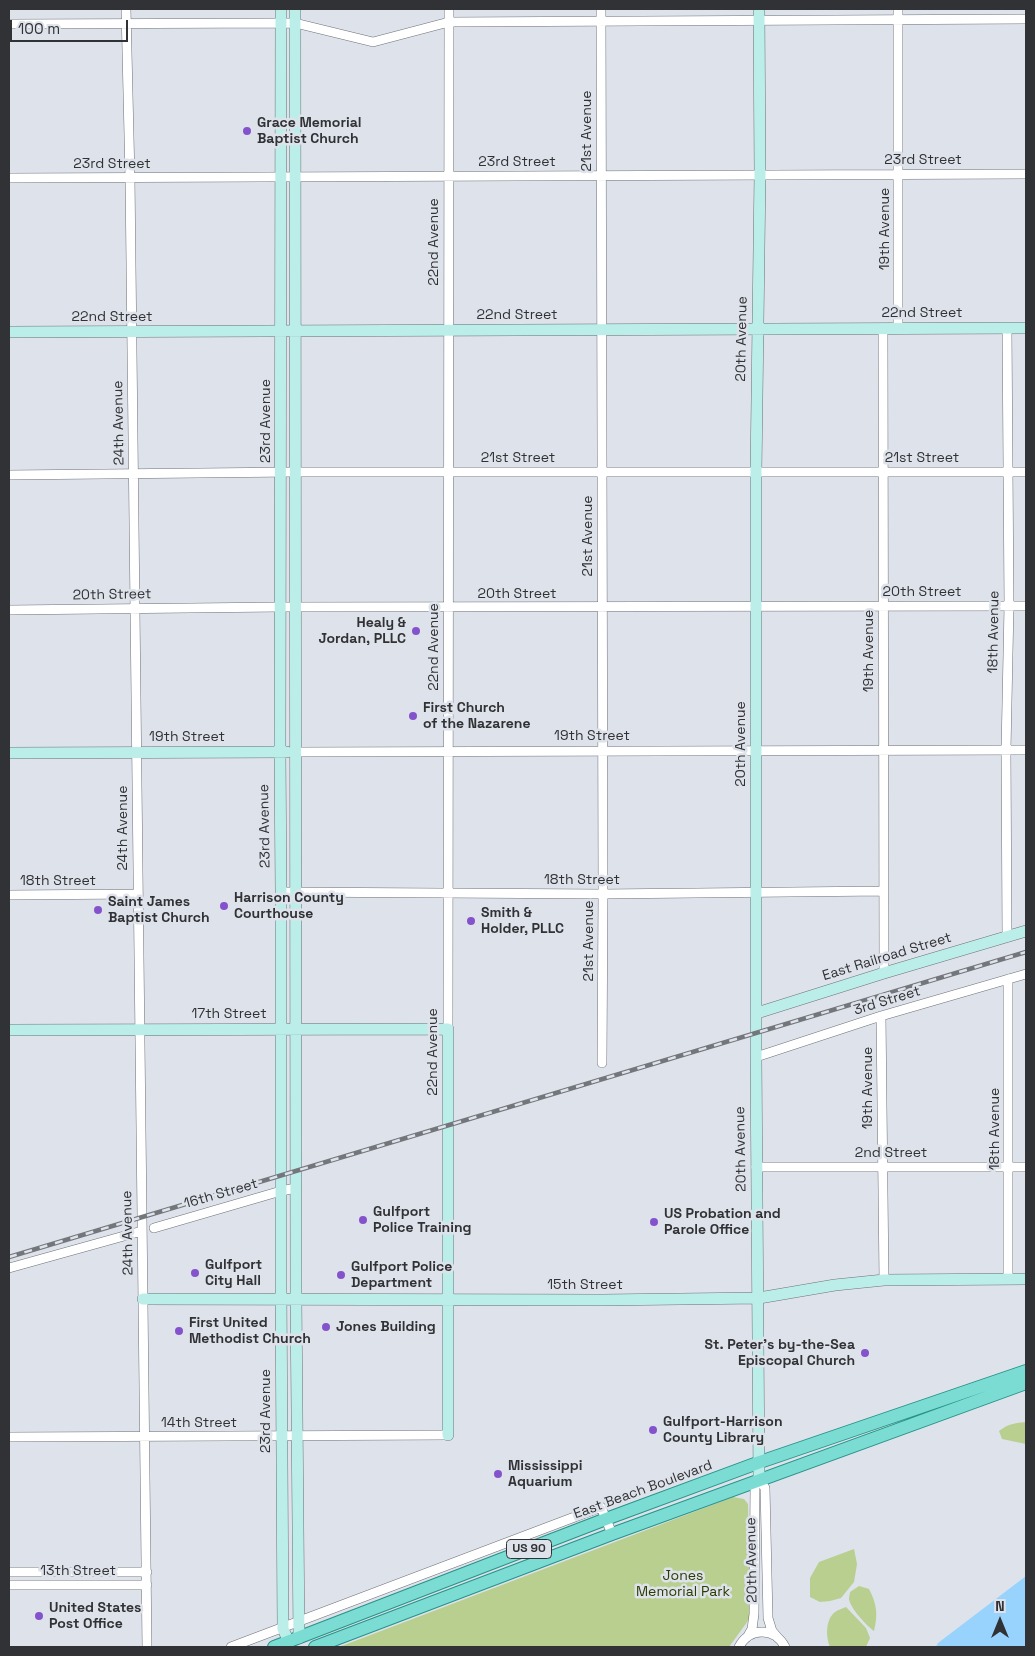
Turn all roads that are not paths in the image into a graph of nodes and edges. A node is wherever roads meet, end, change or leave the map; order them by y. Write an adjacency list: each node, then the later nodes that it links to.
1 (126, 9): 12 (street, 24th Avenue)
2 (281, 9): 13 (street, 23rd Avenue)
3 (295, 9): 14 (street)
4 (449, 9): 11 (street, 22nd Avenue)
5 (601, 9): 10 (street, 21st Avenue)
6 (898, 9): 9 (street, 19th Avenue)
7 (759, 15): 9 (street); 10 (street); 16 (street, 20th Avenue)
8 (1026, 19): 9 (street)
9 (898, 20): 17 (street, 19th Avenue)
10 (601, 21): 11 (street); 19 (street, 21st Avenue)
11 (449, 22): 14 (street); 20 (street, 22nd Avenue)
12 (126, 23): 13 (street); 15 (street); 24 (street, 24th Avenue)
13 (281, 23): 14 (street); 21 (street, 23rd Avenue)
14 (295, 23): 22 (street)
15 (9, 24)
16 (760, 174): 17 (street, 23rd Street); 19 (street, 23rd Street); 28 (street, 20th Avenue)
17 (899, 174): 18 (street, 23rd Street); 30 (street, 19th Avenue)
18 (1026, 174)
19 (601, 175): 20 (street, 23rd Street); 27 (street, 21st Avenue)
20 (449, 176): 22 (street, 23rd Street); 31 (street, 22nd Avenue)
21 (280, 177): 22 (street, 23rd Street); 24 (street, 23rd Street); 32 (street, 23rd Avenue)
22 (295, 177): 33 (street)
23 (9, 178): 24 (street, 23rd Street)
24 (130, 178): 35 (street, 24th Avenue)
25 (1007, 328): 26 (street, 22nd Street); 30 (street, 22nd Street); 42 (street, 18th Avenue)
26 (1026, 328)
27 (602, 329): 28 (street, 22nd Street); 31 (street, 22nd Street); 39 (street, 21st Avenue)
28 (757, 329): 29 (street, 22nd Street); 40 (street, 20th Avenue)
29 (883, 329): 30 (street, 22nd Street); 41 (street, 19th Avenue)
30 (898, 329)
31 (449, 330): 33 (street, 22nd Street); 38 (street, 22nd Avenue)
32 (280, 331): 33 (street, 22nd Street); 35 (street, 22nd Street); 36 (street, 23rd Avenue)
33 (295, 331): 37 (street)
34 (9, 332): 35 (street, 22nd Street)
35 (132, 332): 44 (street, 24th Avenue)
36 (281, 472): 37 (street, 21st Street); 44 (street, 21st Street); 49 (street, 23rd Avenue)
37 (295, 472): 38 (street, 21st Street); 50 (street)
38 (449, 472): 39 (street, 21st Street); 53 (street, 22nd Avenue)
39 (602, 472): 40 (street, 21st Street); 51 (street, 21st Avenue)
40 (756, 472): 41 (street, 21st Street); 52 (street, 20th Avenue)
41 (883, 472): 42 (street, 21st Street); 46 (street, 19th Avenue)
42 (1008, 472): 43 (street, 21st Street); 47 (street, 18th Avenue)
43 (1026, 472)
44 (133, 473): 45 (street, 21st Street); 54 (street, 24th Avenue)
45 (9, 474)
46 (883, 606): 47 (street, 20th Street); 52 (street, 20th Street); 59 (street, 19th Avenue)
47 (1009, 606): 48 (street, 20th Street); 56 (street, 18th Avenue)
48 (1026, 606)
49 (280, 607): 50 (street, 20th Street); 54 (street, 20th Street); 60 (street, 23rd Avenue)
50 (295, 607): 53 (street, 20th Street); 61 (street)
51 (602, 607): 52 (street, 20th Street); 53 (street, 20th Street); 63 (street, 21st Avenue)
52 (756, 607): 58 (street, 20th Avenue)
53 (449, 608): 62 (street, 22nd Avenue)
54 (135, 609): 55 (street, 20th Street); 65 (street, 24th Avenue)
55 (9, 610)
56 (1006, 750): 57 (street, 19th Street); 59 (street, 19th Street); 75 (street, 18th Avenue)
57 (1026, 750)
58 (756, 751): 59 (street, 19th Street); 63 (street, 19th Street); 69 (street, 20th Avenue)
59 (883, 751): 66 (street, 19th Avenue)
60 (280, 752): 61 (street, 19th Street); 65 (street, 19th Street); 67 (street, 23rd Avenue)
61 (296, 752): 62 (street, 19th Street); 68 (street)
62 (448, 752): 63 (street, 19th Street); 70 (street, 22nd Avenue)
63 (602, 752): 72 (street, 21st Avenue)
64 (9, 753): 65 (street, 19th Street)
65 (137, 753): 71 (street, 24th Avenue)
66 (884, 890): 69 (street, 18th Street); 76 (street, 19th Avenue)
67 (281, 892): 68 (street, 18th Street); 82 (street, 23rd Avenue)
68 (296, 892): 70 (street, 18th Street); 83 (street)
69 (757, 892): 72 (street, 18th Street); 79 (street, 20th Avenue)
70 (448, 893): 72 (street, 18th Street); 84 (street, 22nd Avenue)
71 (138, 894): 73 (street, 18th Street); 81 (street, 24th Avenue)
72 (603, 894): 87 (street, 21st Avenue)
73 (9, 895)
74 (1026, 931): 75 (street, East Railroad Street)
75 (1007, 937): 76 (street, East Railroad Street)
76 (884, 973): 79 (street, East Railroad Street)
77 (1026, 974): 78 (street, 3rd Street)
78 (1008, 979): 80 (street, 3rd Street); 90 (street, 18th Avenue)
79 (757, 1013): 86 (street, 20th Avenue)
80 (881, 1016): 86 (street, 3rd Street); 89 (street, 19th Avenue)
81 (140, 1029): 82 (street, 17th Street); 85 (street, 17th Street); 95 (street, 24th Avenue)
82 (281, 1029): 83 (street, 17th Street); 93 (street, 23rd Avenue)
83 (296, 1029): 84 (street, 17th Street); 92 (street)
84 (448, 1029): 104 (street, 22nd Avenue)
85 (9, 1030)
86 (756, 1057): 88 (street, 20th Avenue)
87 (602, 1063)
88 (756, 1167): 89 (street, 2nd Street); 100 (street, 20th Avenue)
89 (882, 1167): 90 (street, 2nd Street); 99 (street, 19th Avenue)
90 (1008, 1167): 91 (street, 2nd Street); 97 (street, 18th Avenue)
91 (1026, 1167)
92 (296, 1188): 93 (street, 16th Street); 103 (street)
93 (280, 1191): 94 (street, 16th Street); 102 (street, 23rd Avenue)
94 (154, 1228)
95 (142, 1231): 96 (street); 101 (street, 24th Avenue)
96 (9, 1268)
97 (1008, 1279): 98 (street, 15th Street); 99 (street, 15th Street)
98 (1026, 1279)
99 (884, 1280): 100 (street, 15th Street)
100 (759, 1298): 104 (street, 15th Street); 114 (street, 20th Avenue)
101 (143, 1299): 102 (street, 15th Street); 113 (street, 24th Avenue)
102 (281, 1299): 103 (street, 15th Street); 107 (street, 23rd Avenue)
103 (296, 1299): 104 (street, 15th Street); 108 (street)
104 (448, 1300): 109 (street, 22nd Avenue)
105 (1026, 1371): 114 (main road, East Beach Boulevard / US 90)
106 (1026, 1383): 115 (main road, US 90)
107 (281, 1384): 108 (street); 110 (street, 23rd Avenue)
108 (297, 1392): 111 (street)
109 (448, 1435): 111 (street, 14th Street)
110 (282, 1436): 111 (street, 14th Street); 113 (street, 14th Street); 123 (street, 23rd Avenue)
111 (297, 1436): 122 (street)
112 (9, 1437): 113 (street, 14th Street)
113 (145, 1437): 119 (street, 24th Avenue)
114 (760, 1462): 115 (street, 20th Avenue); 116 (main road, East Beach Boulevard / US 90)
115 (759, 1479): 117 (main road, US 90); 124 (street, 20th Avenue); 125 (street, 20th Avenue)
116 (606, 1519): 117 (street); 122 (street); 126 (main road, East Beach Boulevard / US 90)
117 (612, 1534): 131 (main road, US 90)
118 (9, 1572): 119 (street, 13th Street)
119 (147, 1572): 121 (street, 24th Avenue)
120 (9, 1585): 121 (street, 13th Street)
121 (147, 1585): 128 (street, 24th Avenue)
122 (298, 1623): 123 (street); 126 (street)
123 (283, 1629): 126 (street, 23rd Avenue); 129 (street)
124 (748, 1636): 125 (street); 127 (street)
125 (778, 1638): 132 (street, 20th Avenue)
126 (294, 1640): 130 (main road, East Beach Boulevard / US 90)
127 (738, 1646)
128 (147, 1647)
129 (231, 1647)
130 (274, 1647)
131 (315, 1647)
132 (785, 1647)

